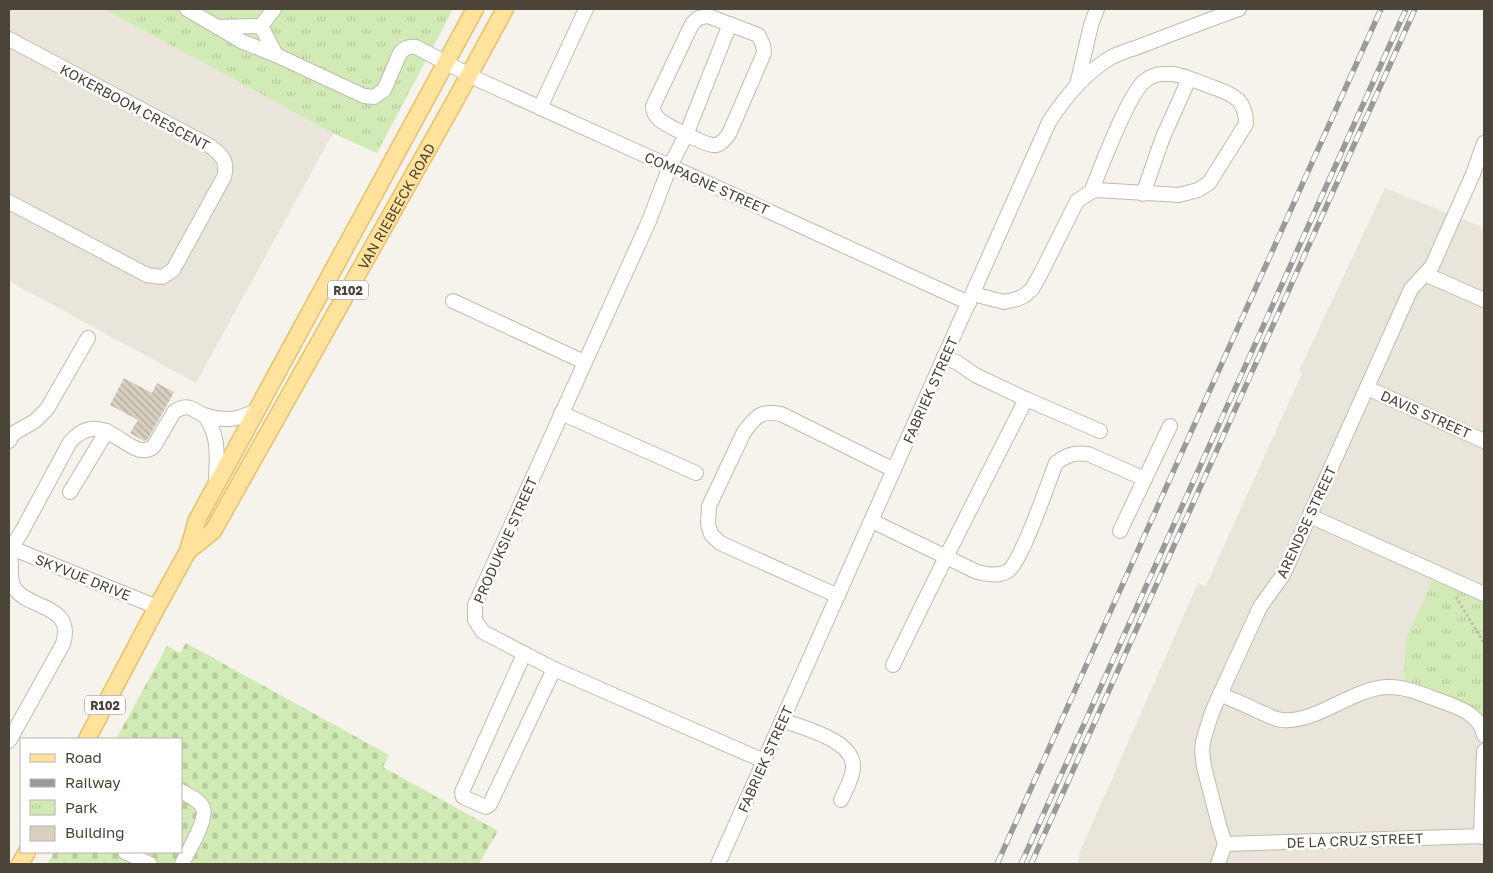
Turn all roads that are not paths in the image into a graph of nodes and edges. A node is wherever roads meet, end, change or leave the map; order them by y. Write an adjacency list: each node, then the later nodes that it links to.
1 (187, 9): 10 (street)
2 (274, 9): 9 (street)
3 (475, 9): 13 (main road, VAN RIEBEECK ROAD / R102)
4 (505, 9): 14 (main road, VAN RIEBEECK ROAD / R102)
5 (586, 9): 17 (street)
6 (1098, 9): 16 (street)
7 (1239, 9): 16 (street, FABRIEK STREET)
8 (730, 24): 18 (street, PRODUKSIE STREET); 18 (street); 18 (street)
9 (261, 26): 10 (street); 12 (street)
10 (217, 27): 12 (street)
11 (9, 39): 23 (street, KOKERBOOM CRESCENT)
12 (276, 55): 13 (street, COMPAGNE STREET)
13 (446, 63): 14 (street, COMPAGNE STREET); 33 (main road, VAN RIEBEECK ROAD / R102)
14 (469, 75): 17 (street, COMPAGNE STREET); 50 (main road, VAN RIEBEECK ROAD / R102)
15 (1188, 79): 21 (street); 22 (street); 22 (street)
16 (1077, 85): 25 (street, FABRIEK STREET)
17 (540, 108): 20 (street, COMPAGNE STREET)
18 (686, 134): 20 (street, PRODUKSIE STREET)
19 (1484, 144): 24 (street, ARENDSE STREET)
20 (670, 166): 25 (street, COMPAGNE STREET); 30 (street, PRODUKSIE STREET)
21 (1091, 192): 22 (street); 25 (street, COMPAGNE STREET)
22 (1143, 194)
23 (9, 202)
24 (1425, 274): 26 (street); 31 (street, ARENDSE STREET)
25 (971, 298): 29 (street, FABRIEK STREET)
26 (1484, 300)
27 (453, 301): 30 (street)
28 (88, 338): 39 (street)
29 (944, 358): 32 (street); 41 (street, FABRIEK STREET)
30 (584, 362): 34 (street, PRODUKSIE STREET)
31 (1367, 388): 40 (street, DAVIS STREET); 46 (street, ARENDSE STREET)
32 (1026, 399): 38 (street); 51 (street)
33 (257, 410): 35 (street); 44 (main road, VAN RIEBEECK ROAD / R102)
34 (562, 413): 42 (street); 56 (street, PRODUKSIE STREET)
35 (205, 416): 37 (street); 44 (street)
36 (1170, 426): 43 (street)
37 (108, 431): 45 (street); 49 (street)
38 (1100, 431)
39 (9, 441)
40 (1484, 441)
41 (894, 470): 47 (street, FABRIEK STREET); 54 (street)
42 (696, 473)
43 (1145, 479): 48 (street); 51 (street)
44 (216, 485): 50 (main road, VAN RIEBEECK ROAD / R102)
45 (70, 492)
46 (1310, 516): 53 (street); 59 (street, ARENDSE STREET)
47 (872, 521): 51 (street); 54 (street, FABRIEK STREET)
48 (1120, 531)
49 (10, 551): 52 (street); 55 (street, SKYVUE DRIVE)
50 (188, 551): 55 (main road, VAN RIEBEECK ROAD / R102)
51 (946, 557): 57 (street)
52 (15, 594): 63 (street)
53 (1484, 594)
54 (838, 596): 60 (street, FABRIEK STREET)
55 (157, 607): 62 (main road, VAN RIEBEECK ROAD / R102)
56 (524, 654): 58 (street, PRODUKSIE STREET); 58 (street)
57 (893, 665)
58 (554, 669): 65 (street, PRODUKSIE STREET)
59 (1220, 694): 61 (street); 69 (street, ARENDSE STREET)
60 (782, 720): 65 (street, FABRIEK STREET); 67 (street)
61 (1484, 735)
62 (88, 738)
63 (9, 741)
64 (1484, 751): 68 (street)
65 (764, 761): 75 (street, FABRIEK STREET)
66 (182, 792): 74 (street)
67 (841, 800)
68 (1483, 836): 69 (street, DE LA CRUZ STREET)
69 (1225, 844): 76 (street)
70 (26, 853): 72 (main road)
71 (127, 853): 73 (street)
72 (20, 864)
73 (150, 864)
74 (182, 864)
75 (718, 864)
76 (1218, 864)

